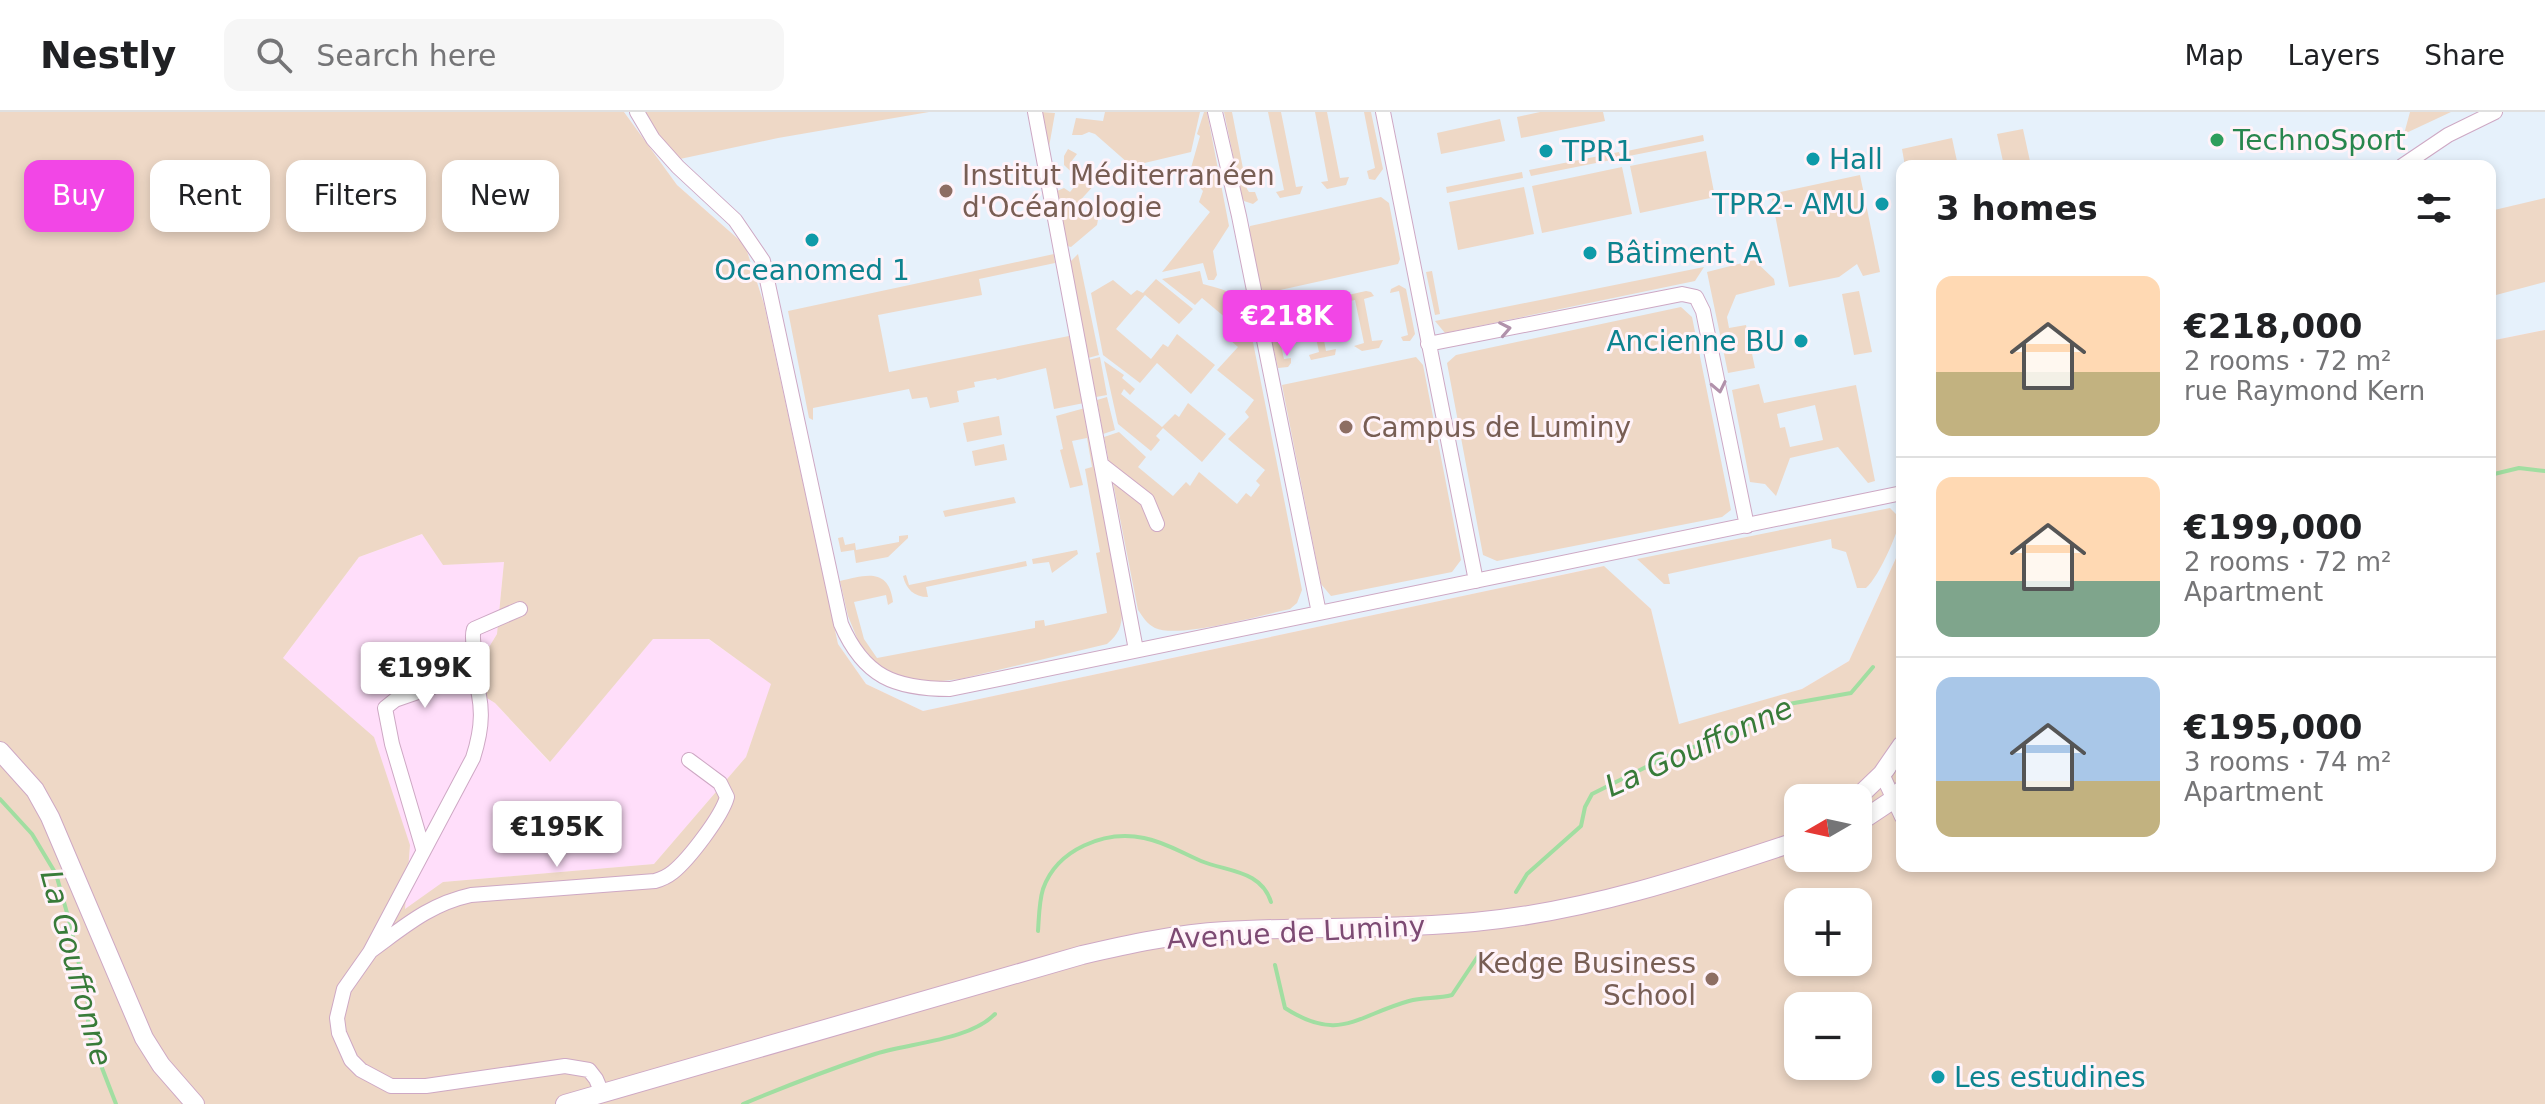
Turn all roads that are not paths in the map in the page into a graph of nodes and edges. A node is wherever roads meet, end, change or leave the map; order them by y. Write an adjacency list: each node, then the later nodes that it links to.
1 (637, 112): 15 (street)
2 (1035, 112): 8 (street)
3 (1215, 112): 14 (street)
4 (1383, 112): 7 (street)
5 (2495, 112): 6 (street)
6 (2411, 160)
7 (1428, 344): 11 (street, one-way to 11); 12 (street)
8 (1102, 465): 10 (street); 15 (street)
9 (1896, 494): 11 (street)
10 (1157, 524)
11 (1747, 526): 12 (street)
12 (1476, 581): 14 (street)
13 (520, 609): 16 (street)
14 (1319, 613): 15 (street)
15 (1136, 650)
16 (473, 673): 27 (street); 27 (street)
17 (0, 751): 30 (street)
18 (1896, 754): 21 (street)
19 (689, 760): 28 (street)
20 (1896, 761): 21 (street)
21 (1882, 774): 22 (street); 23 (street)
22 (1872, 784)
23 (1896, 792)
24 (1896, 795): 25 (street)
25 (1872, 813)
26 (1784, 845): 29 (street, Avenue de Luminy)
27 (423, 849): 28 (street)
28 (370, 952): 29 (street)
29 (602, 1093): 31 (street, Avenue de Luminy)
30 (195, 1104)
31 (565, 1104)

